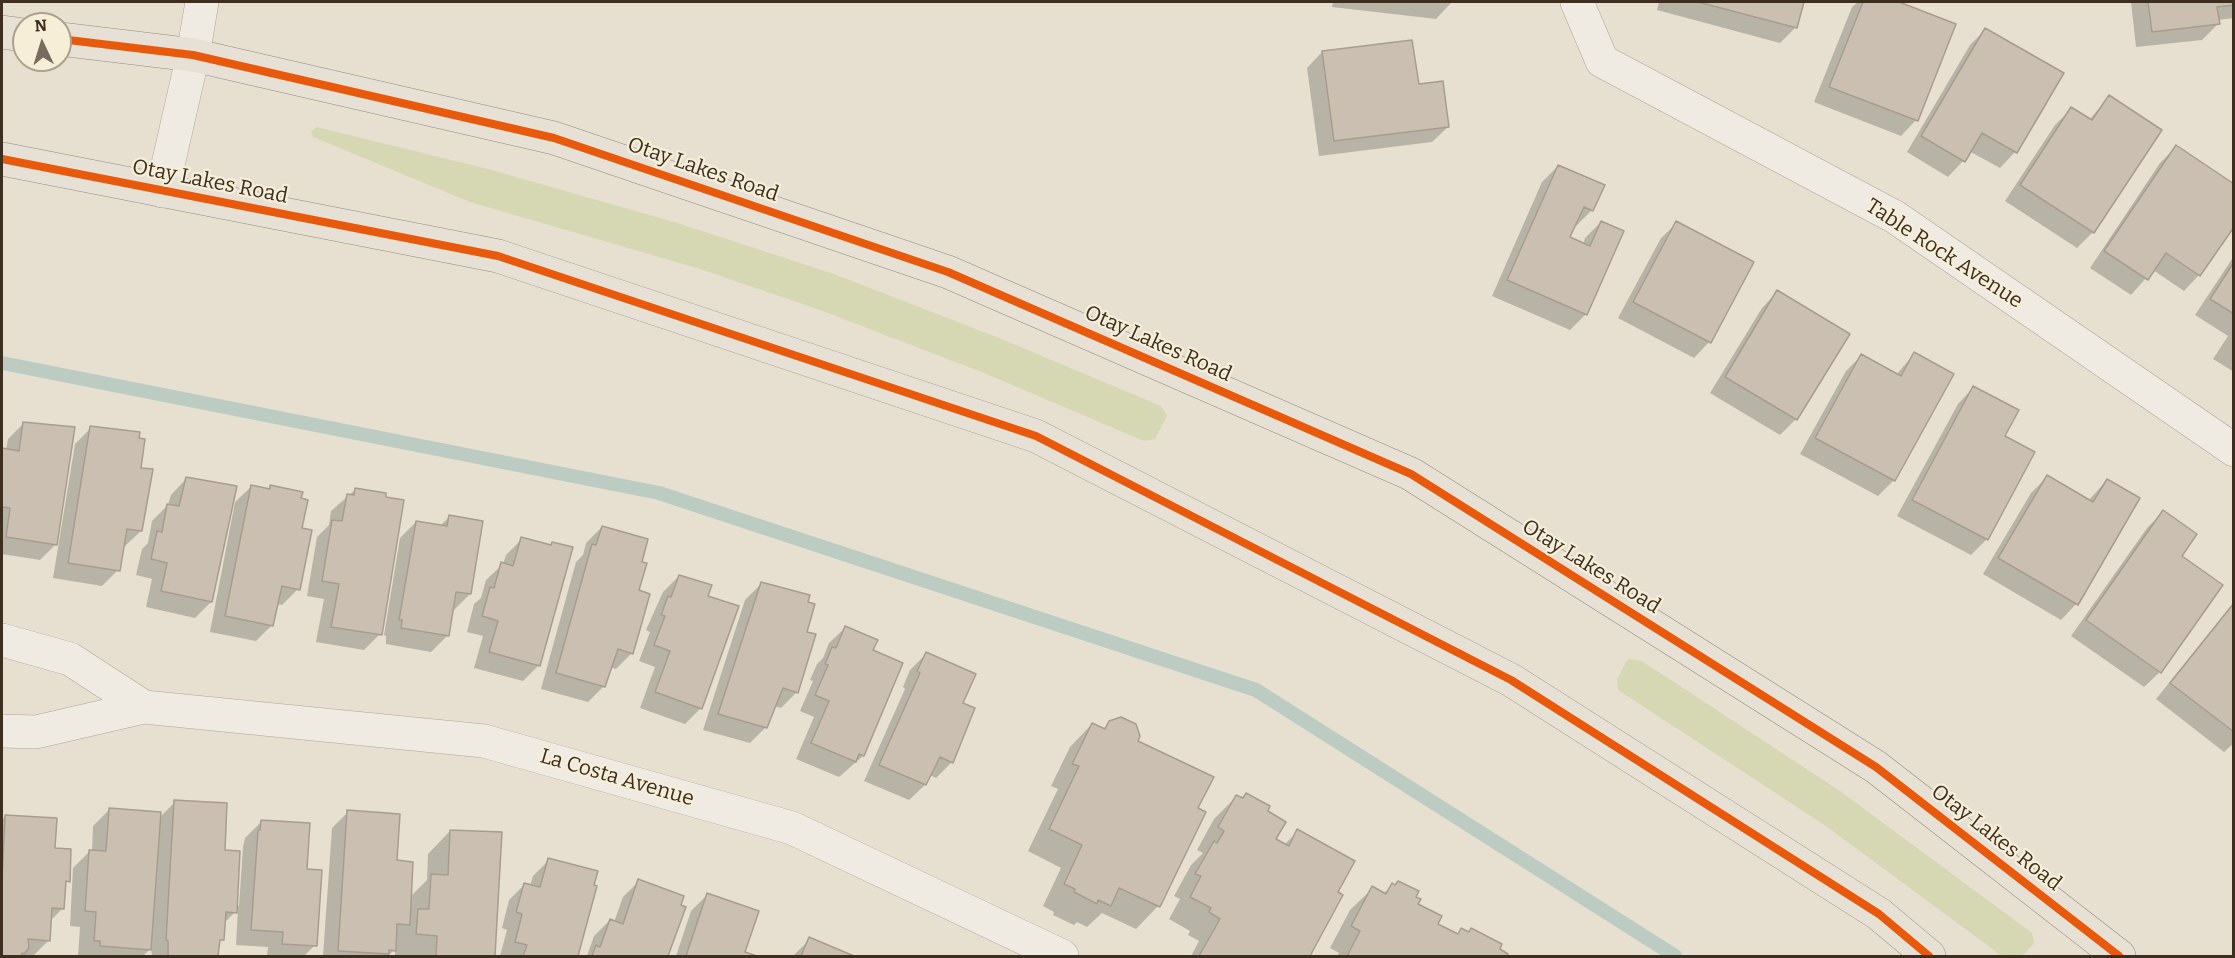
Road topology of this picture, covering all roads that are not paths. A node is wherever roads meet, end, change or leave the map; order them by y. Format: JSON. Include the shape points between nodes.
{"nodes":[{"id":1,"x":202,"y":2,"type":"edge"},
{"id":2,"x":1577,"y":2,"type":"edge"},
{"id":3,"x":72,"y":40,"type":"edge"},
{"id":4,"x":193,"y":55,"type":"junction"},
{"id":5,"x":2,"y":159,"type":"edge"},
{"id":6,"x":162,"y":191,"type":"junction"},
{"id":7,"x":2234,"y":450,"type":"edge"},
{"id":8,"x":2,"y":640,"type":"edge"},
{"id":9,"x":144,"y":707,"type":"junction"},
{"id":10,"x":2,"y":731,"type":"edge"},
{"id":11,"x":1062,"y":957,"type":"edge"},
{"id":12,"x":1929,"y":957,"type":"edge"},
{"id":13,"x":2119,"y":957,"type":"edge"}],
"edges":[{"from":1,"to":4,"type":"street"},
{"from":2,"to":7,"type":"street","name":"Table Rock Avenue","via":[[1602,61],[1895,217]]},
{"from":3,"to":4,"type":"main road","name":"Otay Lakes Road"},
{"from":4,"to":6,"type":"street"},
{"from":4,"to":13,"type":"main road","name":"Otay Lakes Road","via":[[554,138],[937,268],[1410,474],[1876,767]]},
{"from":5,"to":6,"type":"main road","name":"Otay Lakes Road"},
{"from":6,"to":12,"type":"main road","name":"Otay Lakes Road","via":[[498,256],[1036,436],[1511,680],[1879,914]]},
{"from":8,"to":9,"type":"street","name":"La Costa Avenue","via":[[70,659]]},
{"from":9,"to":10,"type":"street","name":"La Costa Avenue","via":[[36,732]]},
{"from":9,"to":11,"type":"street","name":"La Costa Avenue","via":[[484,741],[792,828]]}]}
